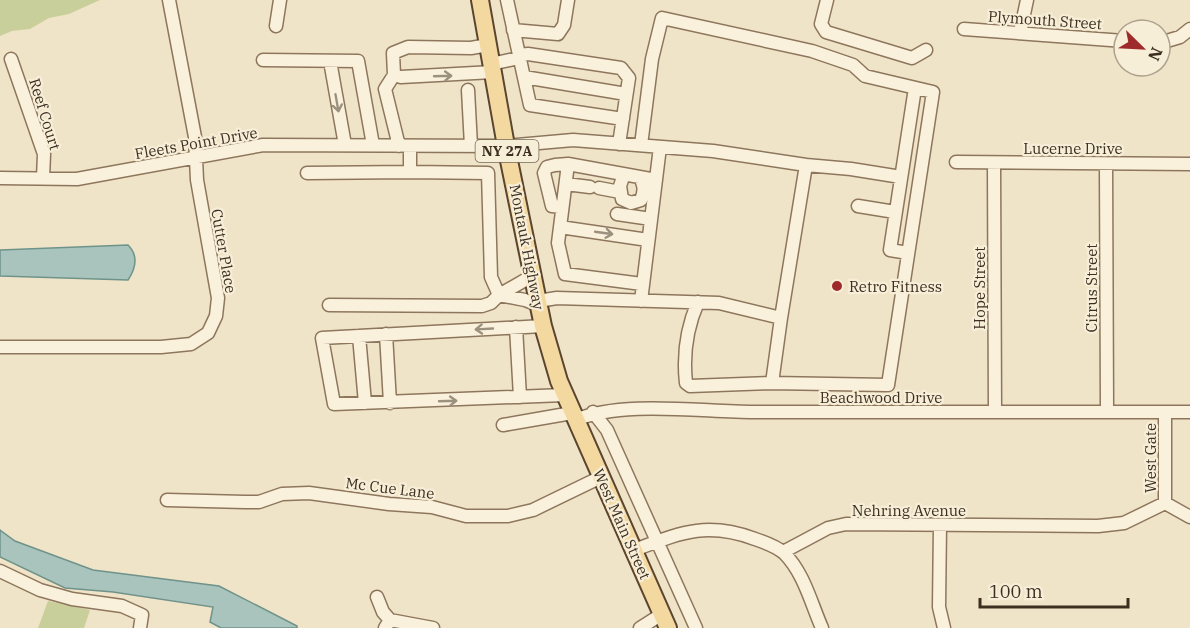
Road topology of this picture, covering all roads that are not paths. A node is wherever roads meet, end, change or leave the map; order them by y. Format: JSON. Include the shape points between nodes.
{"nodes":[{"id":1,"x":169,"y":0,"type":"edge"},
{"id":2,"x":280,"y":0,"type":"edge"},
{"id":3,"x":480,"y":0,"type":"edge"},
{"id":4,"x":507,"y":0,"type":"edge"},
{"id":5,"x":568,"y":0,"type":"edge"},
{"id":6,"x":827,"y":0,"type":"edge"},
{"id":7,"x":1027,"y":0,"type":"edge"},
{"id":8,"x":276,"y":27,"type":"dead end"},
{"id":9,"x":964,"y":29,"type":"dead end"},
{"id":10,"x":1190,"y":29,"type":"edge"},
{"id":11,"x":513,"y":30,"type":"junction"},
{"id":12,"x":1020,"y":33,"type":"junction"},
{"id":13,"x":1172,"y":39,"type":"edge"},
{"id":14,"x":1112,"y":40,"type":"edge"},
{"id":15,"x":926,"y":50,"type":"dead end"},
{"id":16,"x":519,"y":55,"type":"junction"},
{"id":17,"x":11,"y":59,"type":"dead end"},
{"id":18,"x":263,"y":60,"type":"dead end"},
{"id":19,"x":490,"y":60,"type":"junction"},
{"id":20,"x":330,"y":61,"type":"junction"},
{"id":21,"x":394,"y":75,"type":"junction"},
{"id":22,"x":524,"y":77,"type":"junction"},
{"id":23,"x":915,"y":88,"type":"junction"},
{"id":24,"x":468,"y":90,"type":"dead end"},
{"id":25,"x":626,"y":94,"type":"junction"},
{"id":26,"x":623,"y":119,"type":"junction"},
{"id":27,"x":619,"y":144,"type":"junction"},
{"id":28,"x":345,"y":145,"type":"junction"},
{"id":29,"x":373,"y":145,"type":"junction"},
{"id":30,"x":641,"y":145,"type":"junction"},
{"id":31,"x":404,"y":146,"type":"junction"},
{"id":32,"x":471,"y":146,"type":"junction"},
{"id":33,"x":506,"y":146,"type":"junction"},
{"id":34,"x":660,"y":147,"type":"junction"},
{"id":35,"x":196,"y":157,"type":"junction"},
{"id":36,"x":956,"y":162,"type":"dead end"},
{"id":37,"x":994,"y":163,"type":"junction"},
{"id":38,"x":568,"y":164,"type":"junction"},
{"id":39,"x":1106,"y":164,"type":"junction"},
{"id":40,"x":1190,"y":164,"type":"edge"},
{"id":41,"x":806,"y":165,"type":"junction"},
{"id":42,"x":410,"y":172,"type":"junction"},
{"id":43,"x":307,"y":173,"type":"dead end"},
{"id":44,"x":624,"y":174,"type":"junction"},
{"id":45,"x":639,"y":177,"type":"junction"},
{"id":46,"x":901,"y":177,"type":"junction"},
{"id":47,"x":0,"y":178,"type":"edge"},
{"id":48,"x":43,"y":178,"type":"junction"},
{"id":49,"x":656,"y":180,"type":"junction"},
{"id":50,"x":566,"y":184,"type":"junction"},
{"id":51,"x":620,"y":192,"type":"junction"},
{"id":52,"x":858,"y":206,"type":"dead end"},
{"id":53,"x":562,"y":207,"type":"junction"},
{"id":54,"x":896,"y":212,"type":"junction"},
{"id":55,"x":617,"y":214,"type":"dead end"},
{"id":56,"x":651,"y":219,"type":"junction"},
{"id":57,"x":560,"y":227,"type":"junction"},
{"id":58,"x":648,"y":240,"type":"junction"},
{"id":59,"x":908,"y":253,"type":"junction"},
{"id":60,"x":532,"y":276,"type":"junction"},
{"id":61,"x":642,"y":284,"type":"junction"},
{"id":62,"x":499,"y":295,"type":"junction"},
{"id":63,"x":641,"y":301,"type":"junction"},
{"id":64,"x":698,"y":302,"type":"junction"},
{"id":65,"x":538,"y":303,"type":"junction"},
{"id":66,"x":329,"y":304,"type":"dead end"},
{"id":67,"x":782,"y":318,"type":"junction"},
{"id":68,"x":543,"y":326,"type":"junction"},
{"id":69,"x":516,"y":327,"type":"junction"},
{"id":70,"x":386,"y":334,"type":"junction"},
{"id":71,"x":359,"y":336,"type":"junction"},
{"id":72,"x":0,"y":347,"type":"edge"},
{"id":73,"x":772,"y":384,"type":"junction"},
{"id":74,"x":564,"y":395,"type":"junction"},
{"id":75,"x":520,"y":397,"type":"junction"},
{"id":76,"x":390,"y":402,"type":"junction"},
{"id":77,"x":365,"y":403,"type":"junction"},
{"id":78,"x":593,"y":412,"type":"junction"},
{"id":79,"x":995,"y":412,"type":"junction"},
{"id":80,"x":1107,"y":412,"type":"junction"},
{"id":81,"x":1190,"y":412,"type":"edge"},
{"id":82,"x":1165,"y":413,"type":"junction"},
{"id":83,"x":573,"y":416,"type":"junction"},
{"id":84,"x":503,"y":425,"type":"dead end"},
{"id":85,"x":601,"y":477,"type":"junction"},
{"id":86,"x":167,"y":500,"type":"dead end"},
{"id":87,"x":1165,"y":503,"type":"junction"},
{"id":88,"x":1190,"y":517,"type":"edge"},
{"id":89,"x":940,"y":525,"type":"junction"},
{"id":90,"x":658,"y":541,"type":"junction"},
{"id":91,"x":634,"y":550,"type":"junction"},
{"id":92,"x":783,"y":552,"type":"junction"},
{"id":93,"x":0,"y":571,"type":"edge"},
{"id":94,"x":377,"y":597,"type":"dead end"},
{"id":95,"x":665,"y":621,"type":"edge"},
{"id":96,"x":141,"y":622,"type":"edge"},
{"id":97,"x":387,"y":624,"type":"edge"},
{"id":98,"x":433,"y":628,"type":"edge"},
{"id":99,"x":640,"y":628,"type":"edge"},
{"id":100,"x":696,"y":628,"type":"edge"},
{"id":101,"x":822,"y":628,"type":"edge"},
{"id":102,"x":944,"y":628,"type":"edge"}],
"edges":[{"from":1,"to":35,"type":"street","name":"Cutter Place"},
{"from":2,"to":8,"type":"street"},
{"from":3,"to":19,"type":"main road","name":"Montauk Highway","number":"NY 27A"},
{"from":4,"to":11,"type":"street"},
{"from":5,"to":11,"type":"street","via":[[564,26],[558,34]]},
{"from":6,"to":15,"type":"street","via":[[821,24],[826,32],[912,58]]},
{"from":7,"to":12,"type":"street"},
{"from":9,"to":12,"type":"street","name":"Plymouth Street"},
{"from":10,"to":13,"type":"street"},
{"from":11,"to":16,"type":"street"},
{"from":12,"to":14,"type":"street","name":"Plymouth Street"},
{"from":16,"to":19,"type":"street"},
{"from":16,"to":22,"type":"street"},
{"from":16,"to":25,"type":"street","via":[[621,68],[629,78]]},
{"from":17,"to":48,"type":"street","name":"Reef Court","via":[[44,154]]},
{"from":18,"to":20,"type":"street"},
{"from":21,"to":19,"type":"street","one_way":true,"via":[[401,77]]},
{"from":19,"to":21,"type":"street","via":[[471,48],[408,46],[393,53]]},
{"from":19,"to":33,"type":"main road","name":"Montauk Highway","number":"NY 27A"},
{"from":20,"to":28,"type":"street","one_way":true},
{"from":20,"to":29,"type":"street","via":[[358,61]]},
{"from":21,"to":31,"type":"street","via":[[385,89]]},
{"from":22,"to":25,"type":"street"},
{"from":22,"to":26,"type":"street","via":[[530,105]]},
{"from":23,"to":30,"type":"street","via":[[865,76],[853,66],[812,51],[662,18],[652,59]]},
{"from":23,"to":46,"type":"street"},
{"from":23,"to":59,"type":"street","via":[[933,92]]},
{"from":24,"to":32,"type":"street"},
{"from":25,"to":26,"type":"street"},
{"from":26,"to":27,"type":"street"},
{"from":27,"to":30,"type":"street","name":"Fleets Point Drive"},
{"from":27,"to":33,"type":"street","name":"Fleets Point Drive","via":[[573,140]]},
{"from":28,"to":29,"type":"street","name":"Fleets Point Drive"},
{"from":28,"to":35,"type":"street","name":"Fleets Point Drive","via":[[263,145]]},
{"from":29,"to":31,"type":"street","name":"Fleets Point Drive"},
{"from":30,"to":34,"type":"street","name":"Fleets Point Drive"},
{"from":31,"to":32,"type":"street","name":"Fleets Point Drive"},
{"from":31,"to":42,"type":"street"},
{"from":32,"to":33,"type":"street","name":"Fleets Point Drive"},
{"from":33,"to":60,"type":"main road","name":"Montauk Highway","number":"NY 27A"},
{"from":34,"to":41,"type":"street","name":"Fleets Point Drive"},
{"from":34,"to":49,"type":"street"},
{"from":35,"to":48,"type":"street","name":"Fleets Point Drive","via":[[77,179]]},
{"from":35,"to":72,"type":"street","name":"Cutter Place","via":[[218,298],[216,316],[208,333],[190,344],[161,347]]},
{"from":36,"to":37,"type":"street","name":"Lucerne Drive"},
{"from":37,"to":39,"type":"street","name":"Lucerne Drive"},
{"from":37,"to":79,"type":"street","name":"Hope Street"},
{"from":38,"to":44,"type":"street"},
{"from":38,"to":50,"type":"street"},
{"from":38,"to":53,"type":"street","via":[[547,167],[544,173],[552,206]]},
{"from":39,"to":40,"type":"street","name":"Lucerne Drive"},
{"from":39,"to":80,"type":"street","name":"Citrus Street"},
{"from":41,"to":46,"type":"street","name":"Fleets Point Drive"},
{"from":41,"to":67,"type":"street"},
{"from":42,"to":43,"type":"street"},
{"from":42,"to":62,"type":"street","via":[[488,173],[491,277]]},
{"from":44,"to":45,"type":"street"},
{"from":44,"to":51,"type":"street"},
{"from":45,"to":49,"type":"street"},
{"from":45,"to":51,"type":"street","via":[[644,192],[638,202],[625,201]]},
{"from":46,"to":54,"type":"street"},
{"from":47,"to":48,"type":"street","name":"Fleets Point Drive"},
{"from":49,"to":56,"type":"street"},
{"from":50,"to":51,"type":"street"},
{"from":50,"to":53,"type":"street"},
{"from":52,"to":54,"type":"street"},
{"from":53,"to":57,"type":"street"},
{"from":54,"to":59,"type":"street","via":[[890,250]]},
{"from":55,"to":56,"type":"street"},
{"from":56,"to":58,"type":"street"},
{"from":57,"to":58,"type":"street","one_way":true},
{"from":57,"to":61,"type":"street","via":[[558,243],[565,274]]},
{"from":58,"to":61,"type":"street"},
{"from":59,"to":73,"type":"street","via":[[888,386]]},
{"from":60,"to":62,"type":"street"},
{"from":60,"to":65,"type":"main road","name":"Montauk Highway","number":"NY 27A"},
{"from":61,"to":63,"type":"street"},
{"from":62,"to":65,"type":"street"},
{"from":62,"to":66,"type":"street","via":[[482,306]]},
{"from":63,"to":64,"type":"street"},
{"from":63,"to":65,"type":"street","via":[[557,298]]},
{"from":64,"to":67,"type":"street"},
{"from":64,"to":73,"type":"street","via":[[691,318],[684,364],[686,383]]},
{"from":65,"to":68,"type":"main road","name":"Montauk Highway","number":"NY 27A"},
{"from":67,"to":73,"type":"street"},
{"from":68,"to":69,"type":"street"},
{"from":68,"to":74,"type":"main road","name":"Montauk Highway","number":"NY 27A"},
{"from":69,"to":70,"type":"street","one_way":true},
{"from":69,"to":75,"type":"street"},
{"from":70,"to":71,"type":"street"},
{"from":70,"to":76,"type":"street"},
{"from":71,"to":77,"type":"street"},
{"from":71,"to":77,"type":"street","via":[[322,338],[334,404]]},
{"from":74,"to":75,"type":"street"},
{"from":74,"to":83,"type":"main road","name":"Montauk Highway","number":"NY 27A"},
{"from":76,"to":75,"type":"street","one_way":true},
{"from":76,"to":77,"type":"street"},
{"from":78,"to":79,"type":"street","name":"Beachwood Drive"},
{"from":78,"to":83,"type":"street","name":"Beachwood Drive"},
{"from":78,"to":90,"type":"street","via":[[607,430]]},
{"from":79,"to":80,"type":"street","name":"Beachwood Drive"},
{"from":80,"to":82,"type":"street","name":"Beachwood Drive"},
{"from":81,"to":82,"type":"street","name":"Beachwood Drive"},
{"from":82,"to":87,"type":"street","name":"West Gate"},
{"from":83,"to":84,"type":"street","name":"Beachwood Drive"},
{"from":83,"to":85,"type":"main road","name":"West Main Street","number":"NY 27A"},
{"from":85,"to":86,"type":"street","name":"Mc Cue Lane","via":[[532,510],[508,516],[466,516],[432,507],[309,493],[282,494],[259,502]]},
{"from":85,"to":91,"type":"main road","name":"West Main Street","number":"NY 27A"},
{"from":87,"to":88,"type":"street"},
{"from":87,"to":89,"type":"street","name":"Nehring Avenue","via":[[1124,523],[1098,526]]},
{"from":89,"to":92,"type":"street","name":"Nehring Avenue","via":[[846,524],[828,528]]},
{"from":89,"to":102,"type":"street","via":[[939,607]]},
{"from":90,"to":91,"type":"street"},
{"from":90,"to":92,"type":"street","via":[[701,529],[720,529],[751,537]]},
{"from":90,"to":100,"type":"street"},
{"from":91,"to":95,"type":"main road","name":"West Main Street","number":"NY 27A"},
{"from":92,"to":101,"type":"street","via":[[800,575]]},
{"from":93,"to":96,"type":"street","via":[[40,590],[122,606]]},
{"from":94,"to":97,"type":"street"},
{"from":95,"to":99,"type":"street"},
{"from":97,"to":98,"type":"street"}]}
